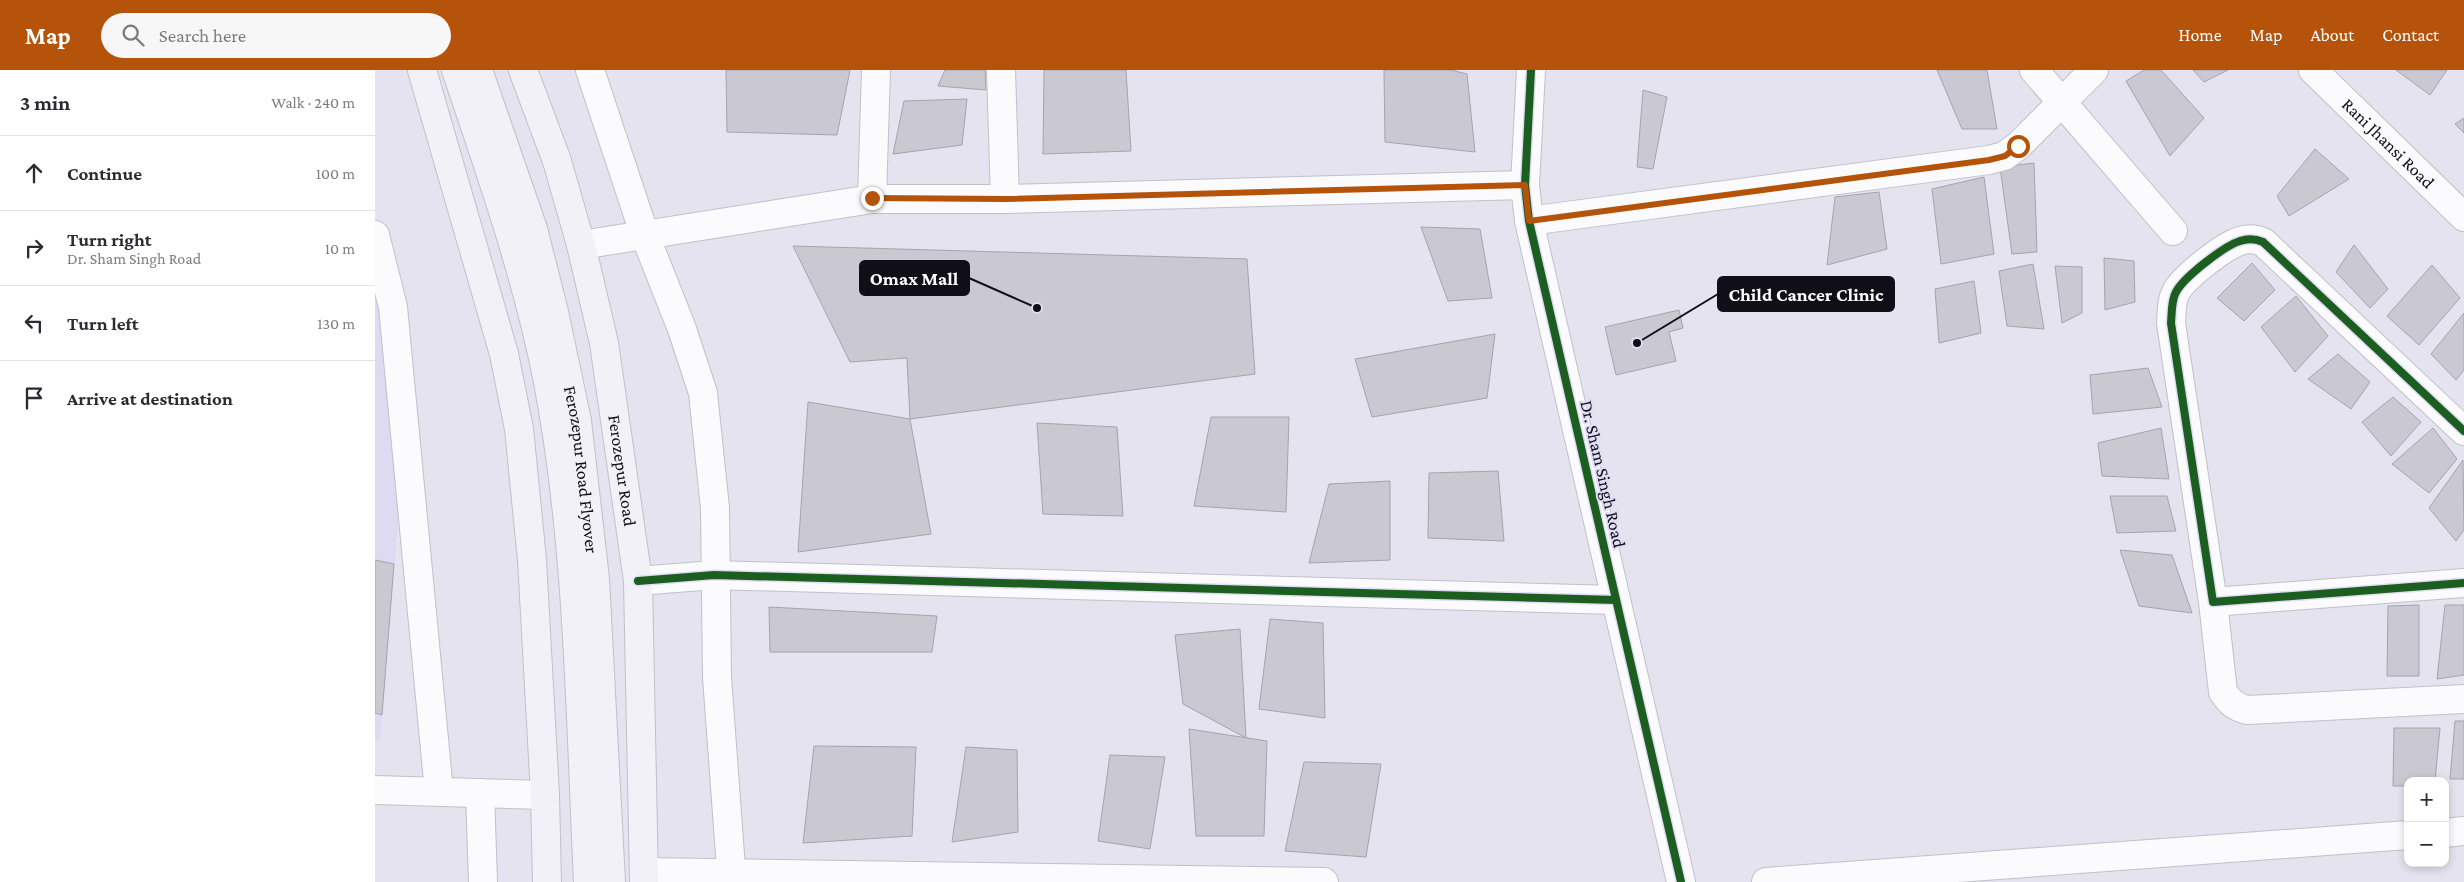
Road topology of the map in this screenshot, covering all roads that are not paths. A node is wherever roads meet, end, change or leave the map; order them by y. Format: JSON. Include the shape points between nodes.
{"nodes":[{"id":1,"x":422,"y":70,"type":"edge"},
{"id":2,"x":456,"y":70,"type":"edge"},
{"id":3,"x":478,"y":70,"type":"edge"},
{"id":4,"x":523,"y":70,"type":"edge"},
{"id":5,"x":590,"y":70,"type":"edge"},
{"id":6,"x":876,"y":70,"type":"edge"},
{"id":7,"x":1001,"y":70,"type":"edge"},
{"id":8,"x":1531,"y":70,"type":"edge"},
{"id":9,"x":2034,"y":70,"type":"edge"},
{"id":10,"x":2094,"y":70,"type":"edge"},
{"id":11,"x":2313,"y":70,"type":"edge"},
{"id":12,"x":2061,"y":102,"type":"junction"},
{"id":13,"x":1525,"y":185,"type":"junction"},
{"id":14,"x":872,"y":198,"type":"junction"},
{"id":15,"x":1005,"y":199,"type":"junction"},
{"id":16,"x":2464,"y":217,"type":"edge"},
{"id":17,"x":1529,"y":221,"type":"junction"},
{"id":18,"x":2173,"y":231,"type":"dead end"},
{"id":19,"x":644,"y":233,"type":"junction"},
{"id":20,"x":375,"y":235,"type":"edge"},
{"id":21,"x":581,"y":245,"type":"junction"},
{"id":22,"x":2464,"y":431,"type":"edge"},
{"id":23,"x":714,"y":575,"type":"junction"},
{"id":24,"x":638,"y":581,"type":"junction"},
{"id":25,"x":2464,"y":583,"type":"edge"},
{"id":26,"x":1616,"y":600,"type":"junction"},
{"id":27,"x":2213,"y":602,"type":"junction"},
{"id":28,"x":2464,"y":699,"type":"edge"},
{"id":29,"x":375,"y":790,"type":"edge"},
{"id":30,"x":439,"y":792,"type":"junction"},
{"id":31,"x":480,"y":793,"type":"junction"},
{"id":32,"x":545,"y":795,"type":"junction"},
{"id":33,"x":2464,"y":831,"type":"edge"},
{"id":34,"x":2449,"y":833,"type":"edge"},
{"id":35,"x":2404,"y":835,"type":"edge"},
{"id":36,"x":644,"y":877,"type":"edge"},
{"id":37,"x":732,"y":877,"type":"edge"},
{"id":38,"x":483,"y":882,"type":"edge"},
{"id":39,"x":547,"y":882,"type":"edge"},
{"id":40,"x":588,"y":882,"type":"edge"},
{"id":41,"x":611,"y":882,"type":"edge"},
{"id":42,"x":1324,"y":882,"type":"edge"},
{"id":43,"x":1681,"y":882,"type":"edge"},
{"id":44,"x":1766,"y":882,"type":"edge"}],
"edges":[{"from":1,"to":32,"type":"main road","via":[[504,354],[519,429],[532,560]]},
{"from":2,"to":40,"type":"main road","name":"Ferozepur Road Flyover","via":[[512,237],[547,377],[564,497],[578,654]]},
{"from":3,"to":41,"type":"main road","name":"Ferozepur Road Flyover","via":[[533,229],[577,420],[595,579]]},
{"from":4,"to":21,"type":"main road","name":"Ferozepur Road","via":[[557,161]]},
{"from":5,"to":19,"type":"street"},
{"from":6,"to":14,"type":"street"},
{"from":7,"to":15,"type":"street"},
{"from":8,"to":13,"type":"street","name":"Dr. Sham Singh Road"},
{"from":9,"to":12,"type":"street"},
{"from":10,"to":12,"type":"street"},
{"from":11,"to":16,"type":"street","name":"Rani Jhansi Road"},
{"from":12,"to":17,"type":"street","via":[[2018,146],[2005,156],[1989,160]]},
{"from":12,"to":18,"type":"street"},
{"from":13,"to":15,"type":"street"},
{"from":13,"to":17,"type":"street","name":"Dr. Sham Singh Road"},
{"from":14,"to":15,"type":"street"},
{"from":14,"to":19,"type":"street"},
{"from":17,"to":26,"type":"street","name":"Dr. Sham Singh Road"},
{"from":19,"to":21,"type":"street"},
{"from":19,"to":23,"type":"street","via":[[703,392],[715,508]]},
{"from":20,"to":30,"type":"street","via":[[393,307]]},
{"from":21,"to":24,"type":"main road","name":"Ferozepur Road","via":[[604,344]]},
{"from":22,"to":27,"type":"street","via":[[2263,242],[2255,239],[2239,241],[2203,263],[2176,291],[2171,323]]},
{"from":23,"to":24,"type":"street"},
{"from":23,"to":26,"type":"street"},
{"from":23,"to":37,"type":"street","via":[[717,678]]},
{"from":24,"to":36,"type":"main road","name":"Ferozepur Road"},
{"from":25,"to":27,"type":"street"},
{"from":26,"to":43,"type":"street","name":"Dr. Sham Singh Road"},
{"from":27,"to":28,"type":"street","via":[[2223,692],[2238,708]]},
{"from":29,"to":30,"type":"street"},
{"from":30,"to":31,"type":"street"},
{"from":31,"to":32,"type":"street"},
{"from":31,"to":38,"type":"street"},
{"from":32,"to":39,"type":"main road"},
{"from":33,"to":34,"type":"street"},
{"from":35,"to":44,"type":"street"},
{"from":36,"to":37,"type":"street"},
{"from":37,"to":42,"type":"street"}]}
